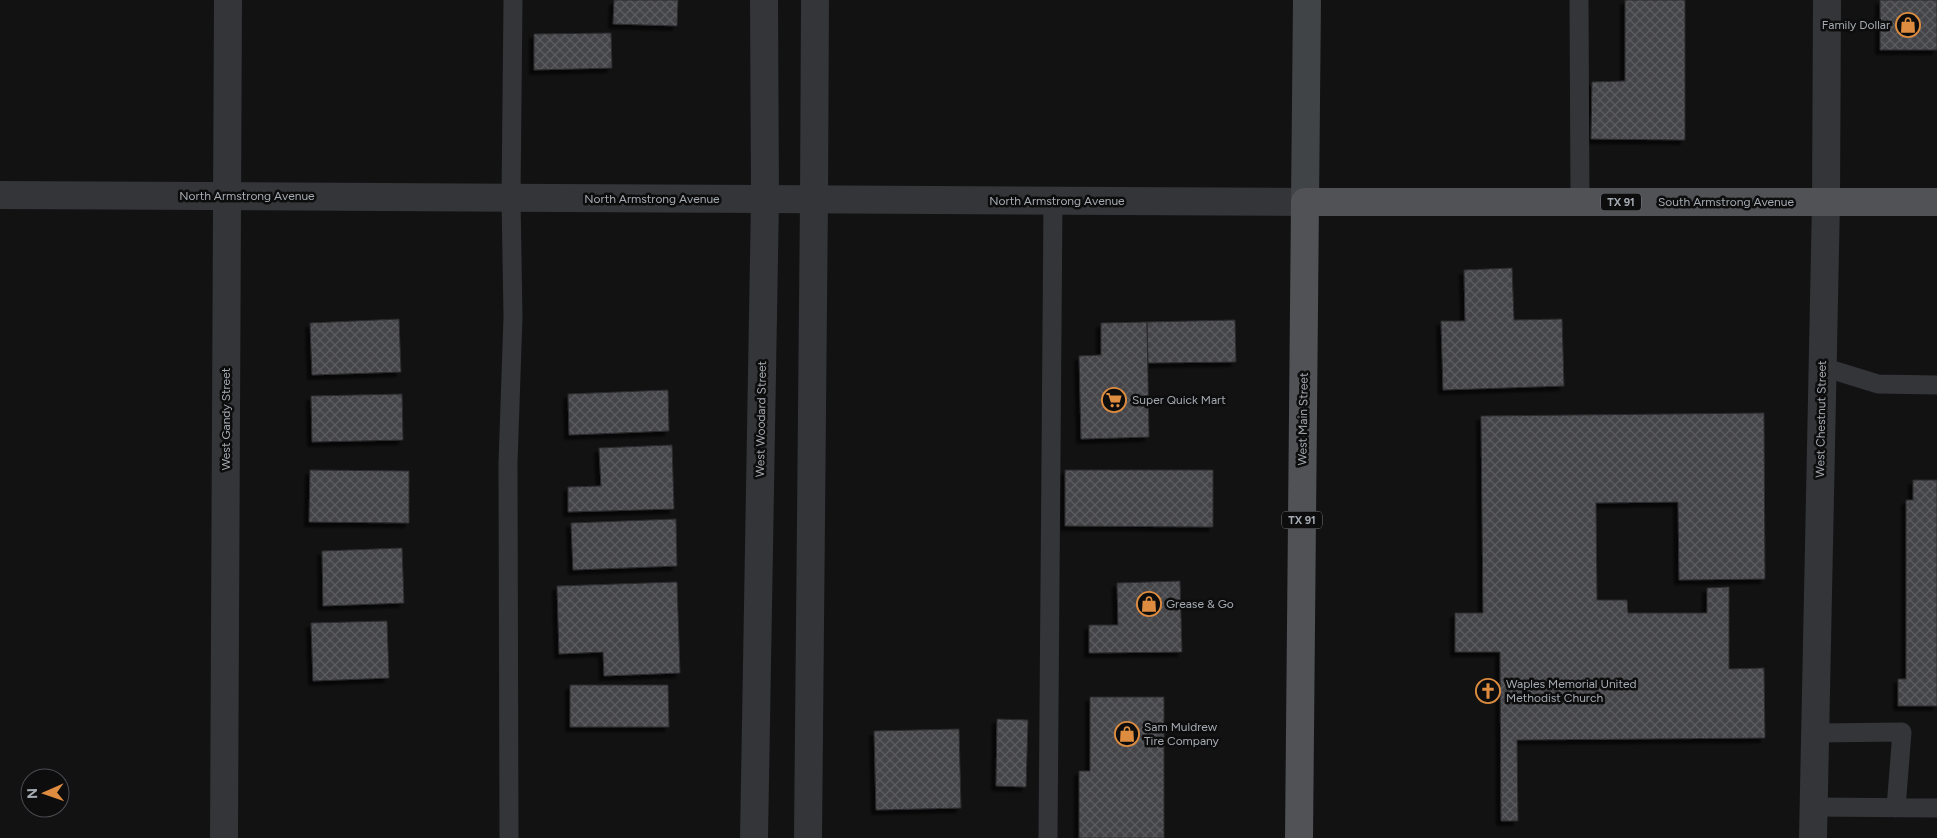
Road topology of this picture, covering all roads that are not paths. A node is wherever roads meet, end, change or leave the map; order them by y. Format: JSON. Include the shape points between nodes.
{"nodes":[{"id":1,"x":228,"y":0,"type":"edge"},
{"id":2,"x":513,"y":0,"type":"edge"},
{"id":3,"x":764,"y":0,"type":"edge"},
{"id":4,"x":815,"y":0,"type":"edge"},
{"id":5,"x":1307,"y":0,"type":"edge"},
{"id":6,"x":1579,"y":0,"type":"edge"},
{"id":7,"x":1826,"y":0,"type":"edge"},
{"id":8,"x":0,"y":195,"type":"edge"},
{"id":9,"x":227,"y":196,"type":"junction"},
{"id":10,"x":511,"y":198,"type":"junction"},
{"id":11,"x":765,"y":199,"type":"junction"},
{"id":12,"x":814,"y":200,"type":"junction"},
{"id":13,"x":1053,"y":201,"type":"junction"},
{"id":14,"x":1305,"y":202,"type":"junction"},
{"id":15,"x":1580,"y":202,"type":"junction"},
{"id":16,"x":1826,"y":202,"type":"junction"},
{"id":17,"x":1937,"y":202,"type":"edge"},
{"id":18,"x":1822,"y":367,"type":"junction"},
{"id":19,"x":1937,"y":384,"type":"edge"},
{"id":20,"x":1815,"y":733,"type":"junction"},
{"id":21,"x":1813,"y":807,"type":"junction"},
{"id":22,"x":1896,"y":808,"type":"junction"},
{"id":23,"x":1937,"y":808,"type":"edge"},
{"id":24,"x":224,"y":838,"type":"edge"},
{"id":25,"x":509,"y":838,"type":"edge"},
{"id":26,"x":754,"y":838,"type":"edge"},
{"id":27,"x":808,"y":838,"type":"edge"},
{"id":28,"x":1048,"y":838,"type":"edge"},
{"id":29,"x":1299,"y":838,"type":"edge"},
{"id":30,"x":1813,"y":838,"type":"edge"}],
"edges":[{"from":1,"to":9,"type":"street","name":"West Gandy Street"},
{"from":2,"to":10,"type":"lane"},
{"from":3,"to":11,"type":"street","name":"West Woodard Street"},
{"from":4,"to":12,"type":"street"},
{"from":5,"to":14,"type":"main road","name":"West Main Street"},
{"from":6,"to":15,"type":"lane"},
{"from":7,"to":16,"type":"street","name":"West Chestnut Street"},
{"from":8,"to":9,"type":"street","name":"North Armstrong Avenue"},
{"from":9,"to":10,"type":"street","name":"North Armstrong Avenue"},
{"from":9,"to":24,"type":"street","name":"West Gandy Street"},
{"from":10,"to":11,"type":"street","name":"North Armstrong Avenue"},
{"from":10,"to":25,"type":"lane","via":[[514,317],[508,463]]},
{"from":11,"to":12,"type":"street","name":"North Armstrong Avenue"},
{"from":11,"to":26,"type":"street","name":"West Woodard Street"},
{"from":12,"to":13,"type":"street","name":"North Armstrong Avenue"},
{"from":12,"to":27,"type":"street"},
{"from":13,"to":14,"type":"street","name":"North Armstrong Avenue"},
{"from":13,"to":28,"type":"lane"},
{"from":14,"to":15,"type":"main road","name":"South Armstrong Avenue","number":"TX 91"},
{"from":14,"to":29,"type":"main road","name":"West Main Street","number":"TX 91"},
{"from":15,"to":16,"type":"main road","name":"South Armstrong Avenue","number":"TX 91"},
{"from":16,"to":17,"type":"main road","name":"South Armstrong Avenue","number":"TX 91"},
{"from":16,"to":18,"type":"street","name":"West Chestnut Street"},
{"from":18,"to":19,"type":"lane","via":[[1878,384]]},
{"from":18,"to":20,"type":"street","name":"West Chestnut Street"},
{"from":20,"to":21,"type":"street","name":"West Chestnut Street"},
{"from":20,"to":22,"type":"lane","via":[[1902,732]]},
{"from":21,"to":22,"type":"lane"},
{"from":21,"to":30,"type":"street","name":"West Chestnut Street"},
{"from":22,"to":23,"type":"lane"}]}
